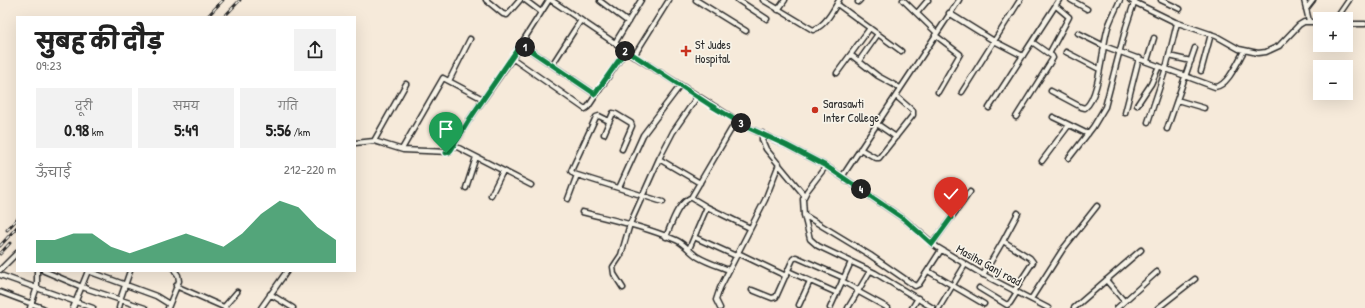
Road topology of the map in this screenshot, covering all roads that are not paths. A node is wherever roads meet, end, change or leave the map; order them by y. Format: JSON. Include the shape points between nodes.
{"nodes":[{"id":1,"x":486,"y":0,"type":"edge"},
{"id":2,"x":520,"y":0,"type":"edge"},
{"id":3,"x":525,"y":0,"type":"edge"},
{"id":4,"x":550,"y":0,"type":"edge"},
{"id":5,"x":641,"y":0,"type":"edge"},
{"id":6,"x":669,"y":0,"type":"edge"},
{"id":7,"x":696,"y":0,"type":"edge"},
{"id":8,"x":738,"y":0,"type":"edge"},
{"id":9,"x":763,"y":0,"type":"edge"},
{"id":10,"x":785,"y":0,"type":"edge"},
{"id":11,"x":903,"y":0,"type":"edge"},
{"id":12,"x":928,"y":0,"type":"edge"},
{"id":13,"x":959,"y":0,"type":"edge"},
{"id":14,"x":1020,"y":0,"type":"edge"},
{"id":15,"x":1059,"y":0,"type":"edge"},
{"id":16,"x":1071,"y":0,"type":"edge"},
{"id":17,"x":1120,"y":0,"type":"edge"},
{"id":18,"x":1130,"y":0,"type":"edge"},
{"id":19,"x":1161,"y":0,"type":"edge"},
{"id":20,"x":1304,"y":0,"type":"edge"},
{"id":21,"x":1313,"y":0,"type":"edge"},
{"id":22,"x":1349,"y":0,"type":"edge"},
{"id":23,"x":600,"y":1,"type":"edge"},
{"id":24,"x":838,"y":2,"type":"edge"},
{"id":25,"x":1134,"y":3,"type":"junction"},
{"id":26,"x":1056,"y":6,"type":"junction"},
{"id":27,"x":1180,"y":9,"type":"dead end"},
{"id":28,"x":1306,"y":9,"type":"junction"},
{"id":29,"x":778,"y":10,"type":"junction"},
{"id":30,"x":1087,"y":10,"type":"dead end"},
{"id":31,"x":541,"y":12,"type":"junction"},
{"id":32,"x":1341,"y":12,"type":"edge"},
{"id":33,"x":917,"y":13,"type":"junction"},
{"id":34,"x":949,"y":13,"type":"junction"},
{"id":35,"x":767,"y":19,"type":"dead end"},
{"id":36,"x":581,"y":20,"type":"junction"},
{"id":37,"x":1309,"y":21,"type":"junction"},
{"id":38,"x":1313,"y":21,"type":"edge"},
{"id":39,"x":628,"y":22,"type":"junction"},
{"id":40,"x":1176,"y":23,"type":"junction"},
{"id":41,"x":1353,"y":24,"type":"edge"},
{"id":42,"x":1365,"y":24,"type":"edge"},
{"id":43,"x":870,"y":28,"type":"junction"},
{"id":44,"x":746,"y":31,"type":"dead end"},
{"id":45,"x":1078,"y":33,"type":"dead end"},
{"id":46,"x":878,"y":34,"type":"junction"},
{"id":47,"x":936,"y":34,"type":"junction"},
{"id":48,"x":1211,"y":34,"type":"junction"},
{"id":49,"x":1154,"y":38,"type":"dead end"},
{"id":50,"x":470,"y":39,"type":"dead end"},
{"id":51,"x":994,"y":41,"type":"junction"},
{"id":52,"x":1032,"y":42,"type":"junction"},
{"id":53,"x":615,"y":43,"type":"junction"},
{"id":54,"x":521,"y":44,"type":"junction"},
{"id":55,"x":1104,"y":46,"type":"junction"},
{"id":56,"x":1195,"y":48,"type":"dead end"},
{"id":57,"x":626,"y":50,"type":"junction"},
{"id":58,"x":901,"y":51,"type":"dead end"},
{"id":59,"x":1120,"y":51,"type":"junction"},
{"id":60,"x":1244,"y":51,"type":"junction"},
{"id":61,"x":1066,"y":52,"type":"dead end"},
{"id":62,"x":851,"y":54,"type":"junction"},
{"id":63,"x":1049,"y":54,"type":"junction"},
{"id":64,"x":634,"y":56,"type":"junction"},
{"id":65,"x":1023,"y":56,"type":"junction"},
{"id":66,"x":1169,"y":56,"type":"junction"},
{"id":67,"x":512,"y":58,"type":"junction"},
{"id":68,"x":1139,"y":58,"type":"junction"},
{"id":69,"x":859,"y":61,"type":"junction"},
{"id":70,"x":1147,"y":61,"type":"junction"},
{"id":71,"x":1191,"y":61,"type":"junction"},
{"id":72,"x":552,"y":65,"type":"junction"},
{"id":73,"x":1159,"y":66,"type":"junction"},
{"id":74,"x":1166,"y":68,"type":"junction"},
{"id":75,"x":1099,"y":69,"type":"junction"},
{"id":76,"x":1201,"y":71,"type":"dead end"},
{"id":77,"x":837,"y":73,"type":"dead end"},
{"id":78,"x":1186,"y":76,"type":"junction"},
{"id":79,"x":449,"y":81,"type":"junction"},
{"id":80,"x":406,"y":84,"type":"dead end"},
{"id":81,"x":680,"y":86,"type":"junction"},
{"id":82,"x":900,"y":88,"type":"junction"},
{"id":83,"x":1051,"y":91,"type":"dead end"},
{"id":84,"x":938,"y":92,"type":"dead end"},
{"id":85,"x":962,"y":92,"type":"dead end"},
{"id":86,"x":595,"y":94,"type":"junction"},
{"id":87,"x":896,"y":96,"type":"junction"},
{"id":88,"x":697,"y":97,"type":"junction"},
{"id":89,"x":483,"y":99,"type":"junction"},
{"id":90,"x":1177,"y":100,"type":"junction"},
{"id":91,"x":1137,"y":104,"type":"dead end"},
{"id":92,"x":989,"y":108,"type":"dead end"},
{"id":93,"x":1204,"y":108,"type":"dead end"},
{"id":94,"x":1125,"y":113,"type":"dead end"},
{"id":95,"x":1016,"y":117,"type":"dead end"},
{"id":96,"x":1053,"y":117,"type":"dead end"},
{"id":97,"x":609,"y":121,"type":"junction"},
{"id":98,"x":736,"y":121,"type":"junction"},
{"id":99,"x":1148,"y":122,"type":"dead end"},
{"id":100,"x":877,"y":124,"type":"junction"},
{"id":101,"x":1069,"y":125,"type":"junction"},
{"id":102,"x":1167,"y":129,"type":"dead end"},
{"id":103,"x":762,"y":133,"type":"junction"},
{"id":104,"x":604,"y":134,"type":"dead end"},
{"id":105,"x":1088,"y":134,"type":"junction"},
{"id":106,"x":896,"y":137,"type":"junction"},
{"id":107,"x":374,"y":141,"type":"junction"},
{"id":108,"x":356,"y":143,"type":"edge"},
{"id":109,"x":454,"y":145,"type":"junction"},
{"id":110,"x":402,"y":149,"type":"junction"},
{"id":111,"x":622,"y":149,"type":"dead end"},
{"id":112,"x":860,"y":149,"type":"junction"},
{"id":113,"x":476,"y":157,"type":"junction"},
{"id":114,"x":1069,"y":158,"type":"dead end"},
{"id":115,"x":659,"y":159,"type":"junction"},
{"id":116,"x":1042,"y":161,"type":"dead end"},
{"id":117,"x":779,"y":164,"type":"junction"},
{"id":118,"x":826,"y":166,"type":"junction"},
{"id":119,"x":503,"y":170,"type":"junction"},
{"id":120,"x":577,"y":175,"type":"junction"},
{"id":121,"x":842,"y":177,"type":"junction"},
{"id":122,"x":700,"y":182,"type":"junction"},
{"id":123,"x":531,"y":185,"type":"dead end"},
{"id":124,"x":466,"y":188,"type":"dead end"},
{"id":125,"x":619,"y":188,"type":"junction"},
{"id":126,"x":970,"y":192,"type":"dead end"},
{"id":127,"x":490,"y":195,"type":"dead end"},
{"id":128,"x":804,"y":195,"type":"junction"},
{"id":129,"x":642,"y":196,"type":"junction"},
{"id":130,"x":692,"y":197,"type":"junction"},
{"id":131,"x":568,"y":199,"type":"dead end"},
{"id":132,"x":663,"y":202,"type":"dead end"},
{"id":133,"x":1097,"y":206,"type":"dead end"},
{"id":134,"x":707,"y":207,"type":"junction"},
{"id":135,"x":582,"y":212,"type":"dead end"},
{"id":136,"x":1018,"y":212,"type":"dead end"},
{"id":137,"x":804,"y":215,"type":"junction"},
{"id":138,"x":630,"y":224,"type":"junction"},
{"id":139,"x":750,"y":228,"type":"junction"},
{"id":140,"x":694,"y":236,"type":"junction"},
{"id":141,"x":666,"y":237,"type":"junction"},
{"id":142,"x":1003,"y":241,"type":"junction"},
{"id":143,"x":932,"y":244,"type":"junction"},
{"id":144,"x":689,"y":249,"type":"junction"},
{"id":145,"x":941,"y":250,"type":"junction"},
{"id":146,"x":1140,"y":250,"type":"dead end"},
{"id":147,"x":737,"y":255,"type":"junction"},
{"id":148,"x":15,"y":259,"type":"edge"},
{"id":149,"x":851,"y":262,"type":"junction"},
{"id":150,"x":965,"y":265,"type":"junction"},
{"id":151,"x":0,"y":270,"type":"edge"},
{"id":152,"x":729,"y":270,"type":"junction"},
{"id":153,"x":870,"y":270,"type":"junction"},
{"id":154,"x":788,"y":271,"type":"junction"},
{"id":155,"x":928,"y":271,"type":"junction"},
{"id":156,"x":37,"y":272,"type":"edge"},
{"id":157,"x":46,"y":272,"type":"edge"},
{"id":158,"x":88,"y":272,"type":"edge"},
{"id":159,"x":91,"y":272,"type":"edge"},
{"id":160,"x":130,"y":272,"type":"edge"},
{"id":161,"x":175,"y":272,"type":"edge"},
{"id":162,"x":286,"y":272,"type":"edge"},
{"id":163,"x":1157,"y":272,"type":"dead end"},
{"id":164,"x":0,"y":275,"type":"edge"},
{"id":165,"x":983,"y":275,"type":"junction"},
{"id":166,"x":786,"y":276,"type":"junction"},
{"id":167,"x":1195,"y":278,"type":"dead end"},
{"id":168,"x":843,"y":280,"type":"junction"},
{"id":169,"x":1106,"y":280,"type":"junction"},
{"id":170,"x":810,"y":281,"type":"junction"},
{"id":171,"x":125,"y":285,"type":"junction"},
{"id":172,"x":952,"y":285,"type":"junction"},
{"id":173,"x":176,"y":286,"type":"junction"},
{"id":174,"x":37,"y":287,"type":"junction"},
{"id":175,"x":82,"y":287,"type":"junction"},
{"id":176,"x":623,"y":288,"type":"dead end"},
{"id":177,"x":979,"y":288,"type":"dead end"},
{"id":178,"x":752,"y":290,"type":"dead end"},
{"id":179,"x":858,"y":290,"type":"junction"},
{"id":180,"x":1016,"y":291,"type":"junction"},
{"id":181,"x":0,"y":292,"type":"edge"},
{"id":182,"x":237,"y":292,"type":"dead end"},
{"id":183,"x":837,"y":293,"type":"junction"},
{"id":184,"x":270,"y":294,"type":"junction"},
{"id":185,"x":918,"y":298,"type":"junction"},
{"id":186,"x":1031,"y":299,"type":"junction"},
{"id":187,"x":121,"y":300,"type":"junction"},
{"id":188,"x":75,"y":301,"type":"junction"},
{"id":189,"x":1124,"y":302,"type":"junction"},
{"id":190,"x":984,"y":304,"type":"dead end"},
{"id":191,"x":799,"y":305,"type":"dead end"},
{"id":192,"x":31,"y":306,"type":"edge"},
{"id":193,"x":168,"y":306,"type":"edge"},
{"id":194,"x":225,"y":307,"type":"edge"},
{"id":195,"x":43,"y":308,"type":"edge"},
{"id":196,"x":73,"y":308,"type":"edge"},
{"id":197,"x":93,"y":308,"type":"edge"},
{"id":198,"x":119,"y":308,"type":"edge"},
{"id":199,"x":145,"y":308,"type":"edge"},
{"id":200,"x":261,"y":308,"type":"edge"},
{"id":201,"x":293,"y":308,"type":"edge"},
{"id":202,"x":720,"y":308,"type":"edge"},
{"id":203,"x":830,"y":308,"type":"edge"},
{"id":204,"x":850,"y":308,"type":"edge"},
{"id":205,"x":888,"y":308,"type":"edge"},
{"id":206,"x":912,"y":308,"type":"edge"},
{"id":207,"x":933,"y":308,"type":"edge"},
{"id":208,"x":939,"y":308,"type":"edge"},
{"id":209,"x":1048,"y":308,"type":"edge"},
{"id":210,"x":1074,"y":308,"type":"edge"},
{"id":211,"x":1117,"y":308,"type":"edge"},
{"id":212,"x":1158,"y":308,"type":"edge"}],
"edges":[{"from":1,"to":2,"type":"street","via":[[507,15]]},
{"from":3,"to":31,"type":"street"},
{"from":4,"to":31,"type":"street"},
{"from":4,"to":36,"type":"street","name":"Masiha Ganj road"},
{"from":5,"to":39,"type":"street"},
{"from":6,"to":64,"type":"street"},
{"from":7,"to":44,"type":"street"},
{"from":8,"to":35,"type":"street"},
{"from":9,"to":29,"type":"street"},
{"from":10,"to":29,"type":"street"},
{"from":11,"to":33,"type":"street"},
{"from":12,"to":33,"type":"street"},
{"from":13,"to":34,"type":"street"},
{"from":14,"to":51,"type":"street"},
{"from":15,"to":26,"type":"street"},
{"from":16,"to":30,"type":"street"},
{"from":17,"to":55,"type":"street","via":[[1109,25]]},
{"from":18,"to":25,"type":"street"},
{"from":19,"to":27,"type":"street"},
{"from":20,"to":28,"type":"street"},
{"from":21,"to":28,"type":"street"},
{"from":22,"to":32,"type":"street"},
{"from":23,"to":39,"type":"street"},
{"from":24,"to":29,"type":"street","via":[[826,20],[815,29],[810,29]]},
{"from":24,"to":43,"type":"street"},
{"from":25,"to":40,"type":"street"},
{"from":25,"to":59,"type":"street"},
{"from":26,"to":52,"type":"street"},
{"from":26,"to":63,"type":"street","via":[[1070,16]]},
{"from":28,"to":37,"type":"street"},
{"from":31,"to":54,"type":"street"},
{"from":33,"to":47,"type":"street"},
{"from":34,"to":47,"type":"street"},
{"from":34,"to":51,"type":"street"},
{"from":36,"to":53,"type":"street","name":"Masiha Ganj road"},
{"from":36,"to":72,"type":"street"},
{"from":37,"to":38,"type":"street"},
{"from":37,"to":60,"type":"street","via":[[1299,25],[1274,49],[1258,53]]},
{"from":39,"to":53,"type":"street"},
{"from":40,"to":48,"type":"street"},
{"from":40,"to":66,"type":"street"},
{"from":41,"to":42,"type":"street"},
{"from":43,"to":46,"type":"street"},
{"from":43,"to":62,"type":"street"},
{"from":45,"to":55,"type":"street"},
{"from":46,"to":58,"type":"street"},
{"from":46,"to":69,"type":"street"},
{"from":47,"to":82,"type":"street"},
{"from":47,"to":84,"type":"street","via":[[960,54]]},
{"from":48,"to":60,"type":"street"},
{"from":48,"to":76,"type":"street"},
{"from":49,"to":70,"type":"street"},
{"from":50,"to":79,"type":"street"},
{"from":51,"to":65,"type":"street"},
{"from":51,"to":85,"type":"street"},
{"from":52,"to":63,"type":"street"},
{"from":52,"to":65,"type":"street"},
{"from":53,"to":57,"type":"street","name":"Masiha Ganj road"},
{"from":54,"to":67,"type":"street"},
{"from":54,"to":72,"type":"street"},
{"from":55,"to":59,"type":"street"},
{"from":55,"to":75,"type":"street"},
{"from":56,"to":71,"type":"street"},
{"from":57,"to":64,"type":"street","name":"Masiha Ganj road"},
{"from":57,"to":86,"type":"street"},
{"from":59,"to":68,"type":"street"},
{"from":59,"to":105,"type":"street","via":[[1106,107]]},
{"from":60,"to":78,"type":"street","via":[[1228,77],[1219,86],[1212,86]]},
{"from":61,"to":75,"type":"street"},
{"from":62,"to":69,"type":"street"},
{"from":62,"to":77,"type":"street"},
{"from":63,"to":95,"type":"street","via":[[1053,59]]},
{"from":64,"to":81,"type":"street","name":"Masiha Ganj road"},
{"from":65,"to":92,"type":"street"},
{"from":66,"to":71,"type":"street"},
{"from":66,"to":74,"type":"street"},
{"from":67,"to":86,"type":"street","via":[[584,108],[588,107]]},
{"from":67,"to":89,"type":"street"},
{"from":68,"to":70,"type":"street"},
{"from":68,"to":94,"type":"street"},
{"from":69,"to":82,"type":"street","via":[[878,76]]},
{"from":70,"to":73,"type":"street"},
{"from":71,"to":78,"type":"street"},
{"from":72,"to":86,"type":"street"},
{"from":73,"to":74,"type":"street"},
{"from":73,"to":91,"type":"street","via":[[1153,81]]},
{"from":74,"to":78,"type":"street"},
{"from":74,"to":99,"type":"street"},
{"from":75,"to":83,"type":"street","via":[[1095,94],[1085,108]]},
{"from":78,"to":90,"type":"street"},
{"from":79,"to":89,"type":"street"},
{"from":79,"to":110,"type":"street","via":[[443,78]]},
{"from":80,"to":107,"type":"street"},
{"from":81,"to":88,"type":"street","name":"Masiha Ganj road"},
{"from":81,"to":125,"type":"street","via":[[643,135]]},
{"from":82,"to":87,"type":"street"},
{"from":87,"to":100,"type":"street"},
{"from":87,"to":106,"type":"street","via":[[914,112]]},
{"from":88,"to":98,"type":"street","name":"Masiha Ganj road"},
{"from":88,"to":115,"type":"street","via":[[673,132]]},
{"from":89,"to":109,"type":"street"},
{"from":90,"to":93,"type":"street"},
{"from":90,"to":102,"type":"street"},
{"from":96,"to":101,"type":"street"},
{"from":97,"to":104,"type":"street"},
{"from":97,"to":111,"type":"street","via":[[614,113],[632,124]]},
{"from":97,"to":120,"type":"street","via":[[596,117],[571,168]]},
{"from":98,"to":103,"type":"street","name":"Masiha Ganj road"},
{"from":98,"to":122,"type":"street"},
{"from":100,"to":106,"type":"street"},
{"from":100,"to":112,"type":"street"},
{"from":101,"to":105,"type":"street"},
{"from":101,"to":116,"type":"street"},
{"from":103,"to":117,"type":"street","via":[[764,144]]},
{"from":103,"to":118,"type":"street","name":"Masiha Ganj road"},
{"from":105,"to":114,"type":"street"},
{"from":106,"to":112,"type":"street","via":[[879,158]]},
{"from":107,"to":108,"type":"street"},
{"from":107,"to":110,"type":"street"},
{"from":109,"to":110,"type":"street","via":[[446,153]]},
{"from":109,"to":113,"type":"street"},
{"from":112,"to":121,"type":"street"},
{"from":113,"to":119,"type":"street"},
{"from":113,"to":124,"type":"street"},
{"from":115,"to":122,"type":"street"},
{"from":115,"to":129,"type":"street"},
{"from":117,"to":128,"type":"street"},
{"from":117,"to":139,"type":"street"},
{"from":118,"to":121,"type":"street","name":"Masiha Ganj road"},
{"from":118,"to":128,"type":"street"},
{"from":119,"to":123,"type":"street"},
{"from":119,"to":127,"type":"street"},
{"from":120,"to":125,"type":"street"},
{"from":120,"to":131,"type":"street"},
{"from":121,"to":143,"type":"street","name":"Masiha Ganj road","via":[[904,219]]},
{"from":122,"to":130,"type":"street"},
{"from":125,"to":129,"type":"street"},
{"from":126,"to":143,"type":"street"},
{"from":128,"to":137,"type":"street"},
{"from":129,"to":132,"type":"street"},
{"from":129,"to":138,"type":"street"},
{"from":130,"to":134,"type":"street"},
{"from":130,"to":141,"type":"street","via":[[681,204]]},
{"from":133,"to":186,"type":"street","via":[[1063,249]]},
{"from":134,"to":139,"type":"street"},
{"from":134,"to":140,"type":"street"},
{"from":135,"to":138,"type":"street"},
{"from":136,"to":142,"type":"street"},
{"from":137,"to":149,"type":"street","via":[[813,242]]},
{"from":137,"to":155,"type":"street","via":[[915,286]]},
{"from":138,"to":141,"type":"street"},
{"from":138,"to":176,"type":"street","via":[[621,256],[613,268]]},
{"from":139,"to":147,"type":"street"},
{"from":140,"to":144,"type":"street"},
{"from":140,"to":147,"type":"street"},
{"from":141,"to":144,"type":"street","via":[[680,242]]},
{"from":142,"to":165,"type":"street"},
{"from":142,"to":180,"type":"street","via":[[1033,262]]},
{"from":143,"to":145,"type":"street","name":"Masiha Ganj road"},
{"from":144,"to":152,"type":"street","via":[[704,260]]},
{"from":145,"to":150,"type":"street","name":"Masiha Ganj road"},
{"from":145,"to":155,"type":"street"},
{"from":146,"to":169,"type":"street"},
{"from":147,"to":152,"type":"street"},
{"from":147,"to":166,"type":"street"},
{"from":148,"to":151,"type":"street"},
{"from":149,"to":153,"type":"street"},
{"from":149,"to":168,"type":"street"},
{"from":150,"to":165,"type":"street","name":"Masiha Ganj road"},
{"from":150,"to":172,"type":"street"},
{"from":152,"to":202,"type":"street","via":[[716,299]]},
{"from":153,"to":179,"type":"street"},
{"from":153,"to":185,"type":"street"},
{"from":154,"to":166,"type":"street"},
{"from":154,"to":168,"type":"street","via":[[793,258],[796,257]]},
{"from":154,"to":170,"type":"street"},
{"from":155,"to":172,"type":"street"},
{"from":156,"to":174,"type":"street"},
{"from":157,"to":175,"type":"street"},
{"from":158,"to":175,"type":"street"},
{"from":159,"to":171,"type":"street"},
{"from":160,"to":171,"type":"street"},
{"from":161,"to":173,"type":"street","via":[[179,278]]},
{"from":162,"to":184,"type":"street"},
{"from":163,"to":189,"type":"street"},
{"from":164,"to":174,"type":"street"},
{"from":165,"to":180,"type":"street","name":"Masiha Ganj road"},
{"from":166,"to":178,"type":"street","via":[[774,298]]},
{"from":167,"to":212,"type":"street"},
{"from":168,"to":179,"type":"street"},
{"from":168,"to":183,"type":"street"},
{"from":169,"to":189,"type":"street"},
{"from":169,"to":210,"type":"street"},
{"from":170,"to":183,"type":"street"},
{"from":170,"to":191,"type":"street"},
{"from":171,"to":187,"type":"street"},
{"from":171,"to":193,"type":"street","via":[[158,298]]},
{"from":172,"to":190,"type":"street"},
{"from":172,"to":208,"type":"street"},
{"from":173,"to":193,"type":"street"},
{"from":173,"to":194,"type":"street"},
{"from":174,"to":188,"type":"street"},
{"from":174,"to":192,"type":"street"},
{"from":175,"to":187,"type":"street"},
{"from":175,"to":188,"type":"street"},
{"from":177,"to":180,"type":"street","via":[[1006,305],[1010,303]]},
{"from":179,"to":204,"type":"street"},
{"from":179,"to":205,"type":"street"},
{"from":180,"to":186,"type":"street","name":"Masiha Ganj road"},
{"from":181,"to":192,"type":"street"},
{"from":182,"to":194,"type":"street"},
{"from":183,"to":203,"type":"street"},
{"from":184,"to":200,"type":"street"},
{"from":184,"to":201,"type":"street"},
{"from":185,"to":206,"type":"street"},
{"from":185,"to":207,"type":"street"},
{"from":186,"to":209,"type":"street","name":"Masiha Ganj road"},
{"from":187,"to":198,"type":"street"},
{"from":187,"to":199,"type":"street"},
{"from":188,"to":196,"type":"street"},
{"from":188,"to":197,"type":"street"},
{"from":189,"to":211,"type":"street"},
{"from":192,"to":195,"type":"street"}]}
